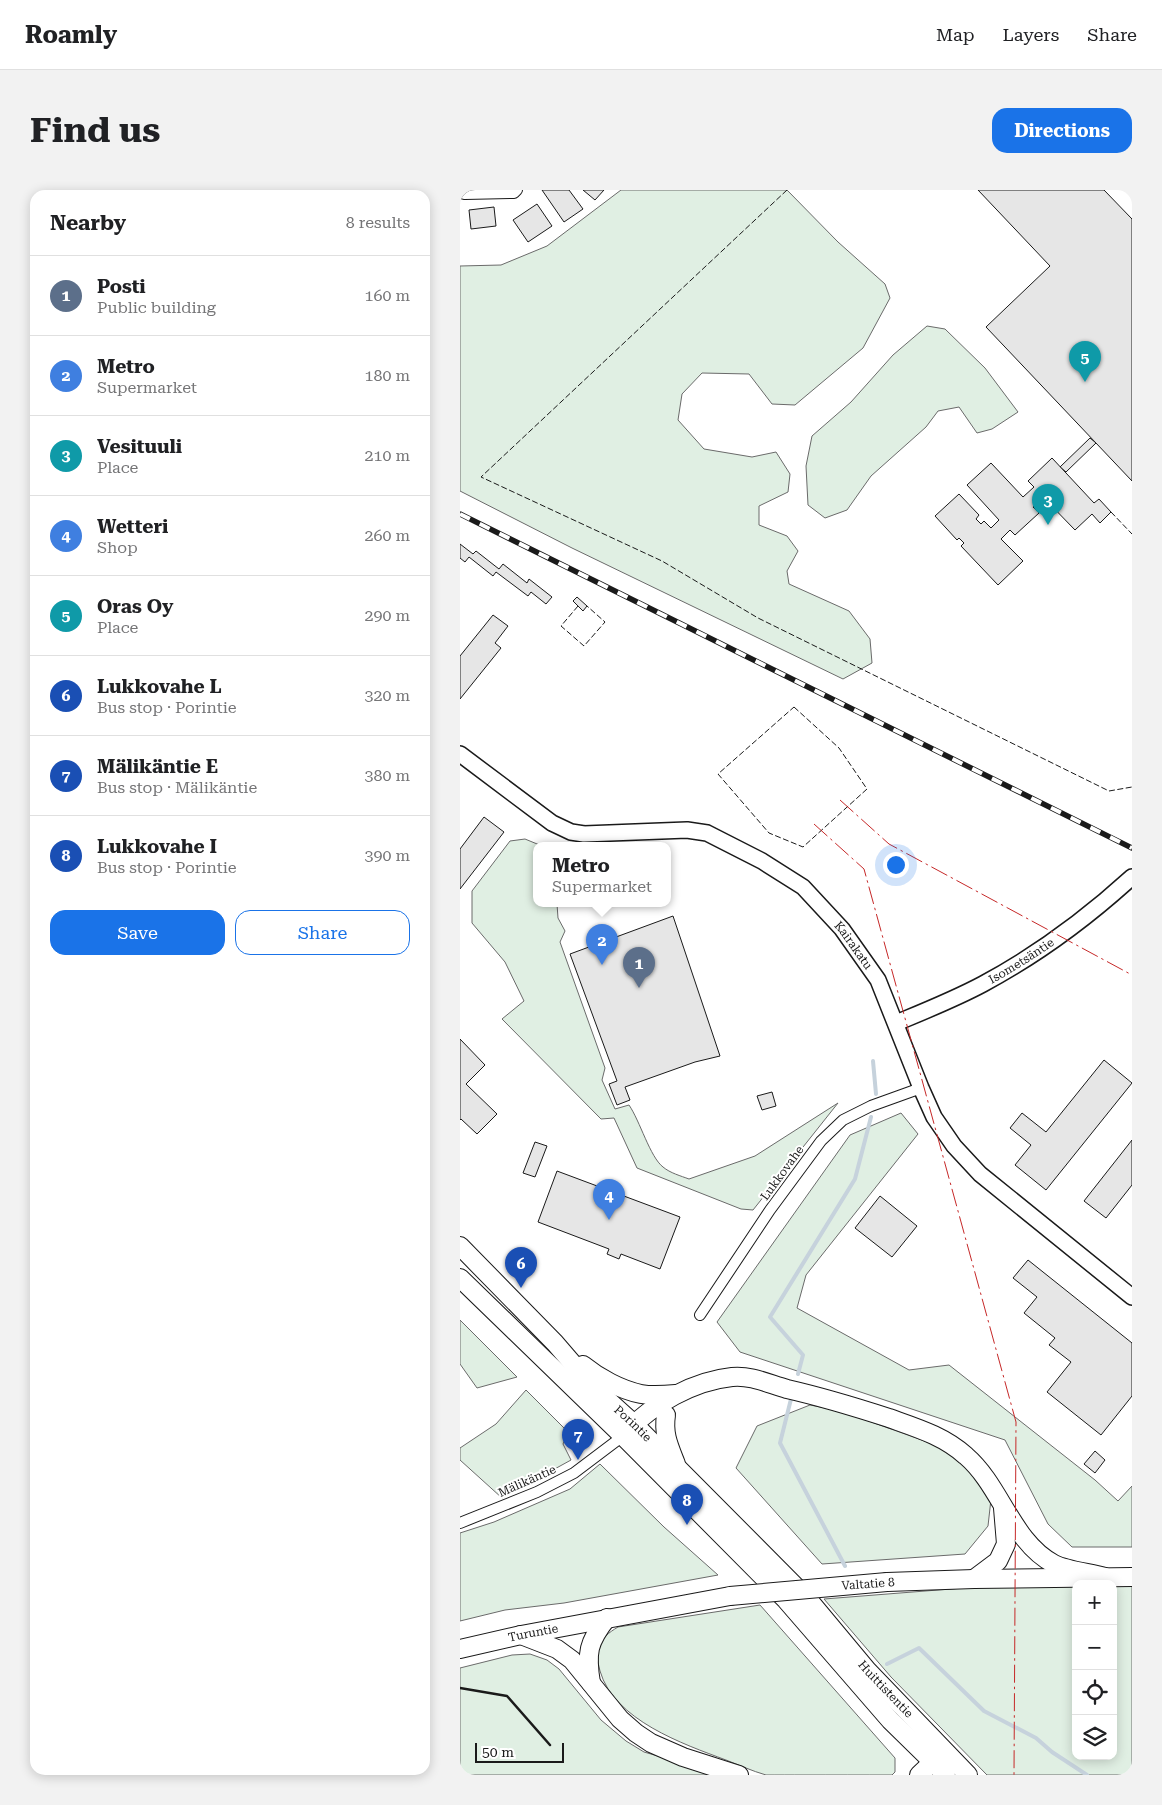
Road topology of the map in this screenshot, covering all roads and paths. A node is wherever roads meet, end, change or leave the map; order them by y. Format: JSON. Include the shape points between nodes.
{"nodes":[{"id":1,"x":517,"y":190,"type":"edge"},
{"id":2,"x":460,"y":193,"type":"edge"},
{"id":3,"x":460,"y":754,"type":"edge"},
{"id":4,"x":1132,"y":877,"type":"edge"},
{"id":5,"x":896,"y":1023,"type":"junction"},
{"id":6,"x":921,"y":1088,"type":"junction"},
{"id":7,"x":460,"y":1246,"type":"edge"},
{"id":8,"x":460,"y":1278,"type":"edge"},
{"id":9,"x":1132,"y":1297,"type":"edge"},
{"id":10,"x":700,"y":1315,"type":"dead end"},
{"id":11,"x":555,"y":1343,"type":"junction"},
{"id":12,"x":777,"y":1386,"type":"junction"},
{"id":13,"x":677,"y":1394,"type":"junction"},
{"id":14,"x":666,"y":1415,"type":"junction"},
{"id":15,"x":633,"y":1431,"type":"junction"},
{"id":16,"x":679,"y":1471,"type":"junction"},
{"id":17,"x":1002,"y":1506,"type":"junction"},
{"id":18,"x":460,"y":1523,"type":"edge"},
{"id":19,"x":1105,"y":1576,"type":"junction"},
{"id":20,"x":1132,"y":1577,"type":"edge"},
{"id":21,"x":974,"y":1578,"type":"junction"},
{"id":22,"x":807,"y":1598,"type":"joint"},
{"id":23,"x":786,"y":1600,"type":"joint"},
{"id":24,"x":607,"y":1618,"type":"junction"},
{"id":25,"x":521,"y":1635,"type":"junction"},
{"id":26,"x":460,"y":1649,"type":"edge"},
{"id":27,"x":591,"y":1684,"type":"junction"},
{"id":28,"x":939,"y":1756,"type":"junction"},
{"id":29,"x":739,"y":1775,"type":"edge"},
{"id":30,"x":919,"y":1775,"type":"edge"},
{"id":31,"x":946,"y":1775,"type":"edge"},
{"id":32,"x":968,"y":1775,"type":"edge"}],
"edges":[{"from":1,"to":2,"type":"street","via":[[514,193]]},
{"from":3,"to":5,"type":"main road","name":"Kairakatu","via":[[552,823],[571,832],[687,830],[707,833],[762,861],[802,887],[842,929],[878,980]]},
{"from":4,"to":5,"type":"main road","name":"Isometsäntie","via":[[1055,940],[1010,969],[945,1003]]},
{"from":5,"to":6,"type":"main road","name":"Kairakatu"},
{"from":6,"to":9,"type":"main road","name":"Kairakatu","via":[[934,1117],[954,1146],[980,1174]]},
{"from":6,"to":10,"type":"street","name":"Lukkovahe","via":[[843,1120],[821,1141]]},
{"from":7,"to":11,"type":"highway","name":"Porintie"},
{"from":8,"to":15,"type":"highway","name":"Porintie"},
{"from":11,"to":13,"type":"highway","via":[[595,1374],[630,1391],[643,1395]]},
{"from":11,"to":15,"type":"highway","name":"Porintie"},
{"from":12,"to":13,"type":"highway","via":[[752,1378],[733,1377]]},
{"from":12,"to":14,"type":"highway","via":[[722,1390],[684,1404]]},
{"from":12,"to":17,"type":"highway","via":[[843,1403],[927,1431],[967,1456],[986,1478]]},
{"from":13,"to":15,"type":"highway"},
{"from":14,"to":15,"type":"highway"},
{"from":14,"to":16,"type":"highway","via":[[666,1437]]},
{"from":15,"to":16,"type":"highway","name":"Porintie"},
{"from":15,"to":18,"type":"street","name":"Mälikäntie","via":[[574,1473],[538,1492]]},
{"from":15,"to":23,"type":"highway","name":"Porintie"},
{"from":16,"to":22,"type":"highway","name":"Porintie"},
{"from":17,"to":19,"type":"highway","via":[[1025,1538],[1055,1564]]},
{"from":17,"to":21,"type":"highway","via":[[1006,1544],[998,1560]]},
{"from":19,"to":20,"type":"highway","name":"Valtatie 8"},
{"from":19,"to":21,"type":"highway","name":"Valtatie 8"},
{"from":21,"to":24,"type":"highway","name":"Valtatie 8","bridge":true,"via":[[730,1596]]},
{"from":22,"to":28,"type":"highway","name":"Huittistentie"},
{"from":23,"to":28,"type":"highway","name":"Huittistentie","via":[[890,1720]]},
{"from":24,"to":25,"type":"highway","name":"Turuntie"},
{"from":24,"to":27,"type":"highway","via":[[590,1646]]},
{"from":25,"to":26,"type":"highway","name":"Turuntie"},
{"from":25,"to":27,"type":"highway","via":[[557,1649],[572,1660]]},
{"from":27,"to":29,"type":"highway","via":[[636,1733],[684,1757]]},
{"from":28,"to":30,"type":"highway"},
{"from":28,"to":31,"type":"highway","name":"Huittistentie"},
{"from":28,"to":32,"type":"highway","name":"Huittistentie"}]}
